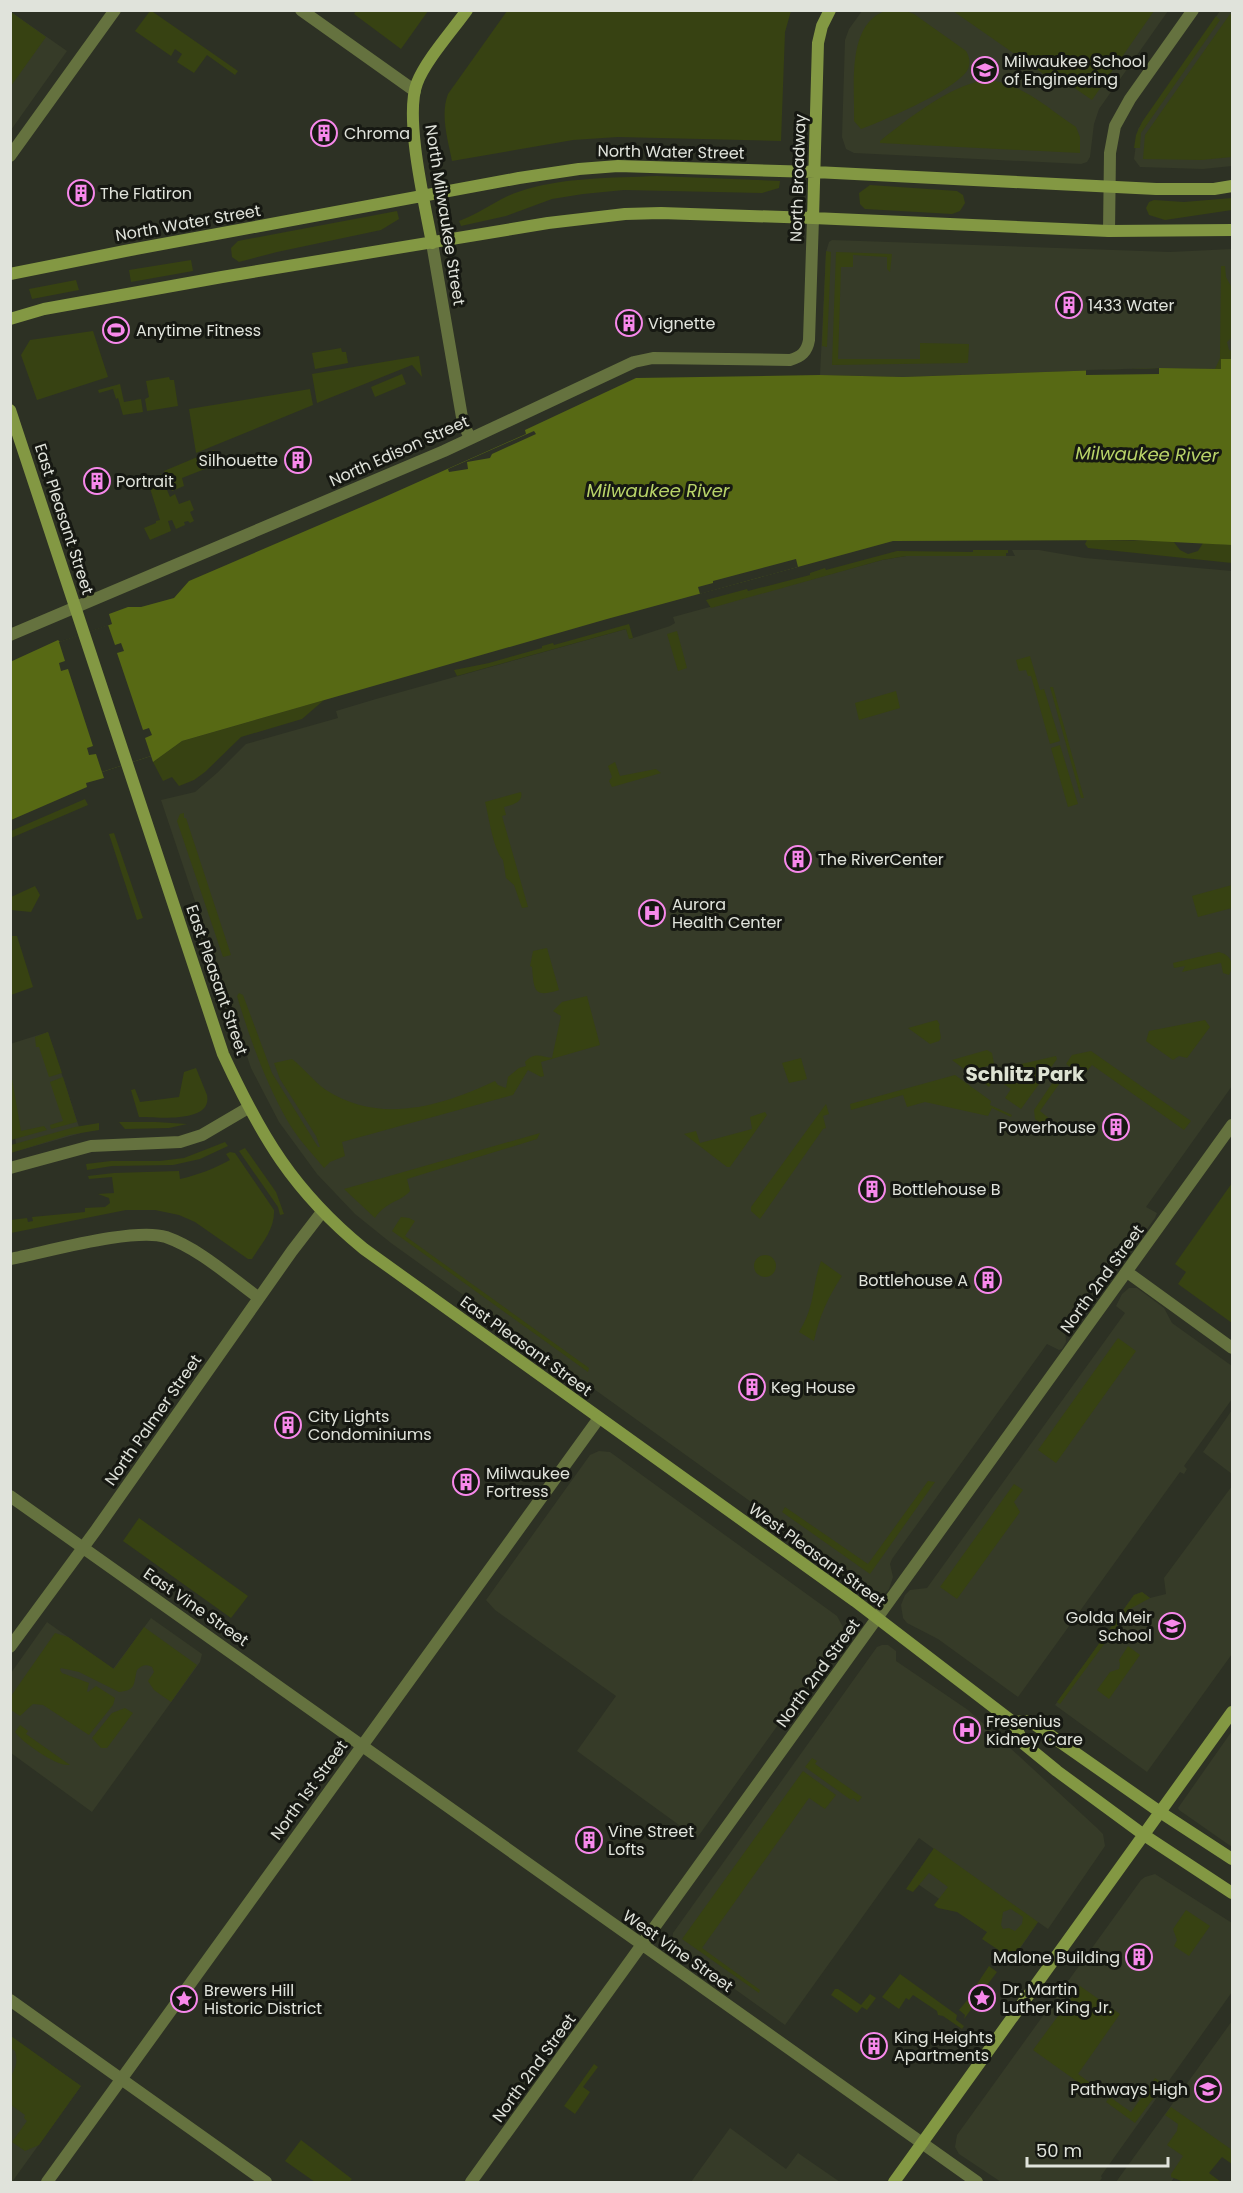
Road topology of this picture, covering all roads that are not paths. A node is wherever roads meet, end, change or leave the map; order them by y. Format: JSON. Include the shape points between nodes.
{"nodes":[{"id":1,"x":115,"y":10,"type":"edge"},
{"id":2,"x":301,"y":10,"type":"edge"},
{"id":3,"x":467,"y":10,"type":"edge"},
{"id":4,"x":830,"y":10,"type":"edge"},
{"id":5,"x":1193,"y":10,"type":"edge"},
{"id":6,"x":415,"y":91,"type":"junction"},
{"id":7,"x":10,"y":156,"type":"edge"},
{"id":8,"x":815,"y":172,"type":"junction"},
{"id":9,"x":1233,"y":186,"type":"edge"},
{"id":10,"x":1109,"y":187,"type":"junction"},
{"id":11,"x":424,"y":196,"type":"junction"},
{"id":12,"x":813,"y":218,"type":"junction"},
{"id":13,"x":1233,"y":230,"type":"edge"},
{"id":14,"x":1110,"y":231,"type":"junction"},
{"id":15,"x":432,"y":243,"type":"junction"},
{"id":16,"x":10,"y":274,"type":"edge"},
{"id":17,"x":10,"y":319,"type":"edge"},
{"id":18,"x":808,"y":348,"type":"joint"},
{"id":19,"x":10,"y":410,"type":"edge"},
{"id":20,"x":470,"y":438,"type":"junction"},
{"id":21,"x":75,"y":606,"type":"junction"},
{"id":22,"x":10,"y":634,"type":"edge"},
{"id":23,"x":248,"y":1108,"type":"junction"},
{"id":24,"x":1233,"y":1125,"type":"edge"},
{"id":25,"x":10,"y":1168,"type":"edge"},
{"id":26,"x":322,"y":1212,"type":"junction"},
{"id":27,"x":10,"y":1259,"type":"edge"},
{"id":28,"x":1127,"y":1272,"type":"junction"},
{"id":29,"x":259,"y":1298,"type":"junction"},
{"id":30,"x":1233,"y":1348,"type":"edge"},
{"id":31,"x":599,"y":1419,"type":"junction"},
{"id":32,"x":10,"y":1496,"type":"edge"},
{"id":33,"x":83,"y":1547,"type":"junction"},
{"id":34,"x":878,"y":1618,"type":"junction"},
{"id":35,"x":10,"y":1647,"type":"edge"},
{"id":36,"x":1233,"y":1712,"type":"edge"},
{"id":37,"x":1012,"y":1722,"type":"junction"},
{"id":38,"x":362,"y":1746,"type":"junction"},
{"id":39,"x":1160,"y":1812,"type":"junction"},
{"id":40,"x":1144,"y":1835,"type":"junction"},
{"id":41,"x":1233,"y":1859,"type":"edge"},
{"id":42,"x":1233,"y":1893,"type":"edge"},
{"id":43,"x":642,"y":1946,"type":"junction"},
{"id":44,"x":10,"y":2000,"type":"edge"},
{"id":45,"x":121,"y":2078,"type":"junction"},
{"id":46,"x":922,"y":2143,"type":"junction"},
{"id":47,"x":47,"y":2182,"type":"edge"},
{"id":48,"x":266,"y":2182,"type":"edge"},
{"id":49,"x":471,"y":2182,"type":"edge"},
{"id":50,"x":894,"y":2182,"type":"edge"},
{"id":51,"x":977,"y":2182,"type":"edge"}],
"edges":[{"from":1,"to":7,"type":"street"},
{"from":2,"to":6,"type":"street"},
{"from":3,"to":6,"type":"main road","name":"North Milwaukee Street","via":[[424,70]]},
{"from":4,"to":8,"type":"main road","name":"North Broadway","via":[[818,43]]},
{"from":5,"to":10,"type":"street","via":[[1120,117],[1111,140]]},
{"from":6,"to":11,"type":"main road","name":"North Milwaukee Street","via":[[413,124]]},
{"from":8,"to":10,"type":"main road","name":"North Water Street"},
{"from":8,"to":11,"type":"main road","name":"North Water Street","via":[[618,166]]},
{"from":8,"to":12,"type":"main road","name":"North Broadway"},
{"from":9,"to":10,"type":"main road","name":"North Water Street"},
{"from":10,"to":14,"type":"street"},
{"from":11,"to":15,"type":"main road","name":"North Milwaukee Street"},
{"from":11,"to":16,"type":"main road","name":"North Water Street"},
{"from":12,"to":14,"type":"main road"},
{"from":12,"to":15,"type":"main road","via":[[625,214]]},
{"from":12,"to":18,"type":"street","name":"North Broadway"},
{"from":13,"to":14,"type":"main road"},
{"from":15,"to":17,"type":"main road","via":[[155,289]]},
{"from":15,"to":20,"type":"street","name":"North Milwaukee Street","via":[[463,423]]},
{"from":18,"to":20,"type":"street","name":"North Edison Street","via":[[790,360],[653,358],[634,362]]},
{"from":19,"to":21,"type":"main road","name":"East Pleasant Street"},
{"from":20,"to":21,"type":"street","name":"North Edison Street"},
{"from":21,"to":22,"type":"street","name":"North Edison Street"},
{"from":21,"to":23,"type":"main road","name":"East Pleasant Street","via":[[223,1054]]},
{"from":23,"to":25,"type":"street","via":[[202,1135],[180,1142],[91,1146]]},
{"from":23,"to":26,"type":"main road","name":"East Pleasant Street","via":[[284,1167]]},
{"from":24,"to":28,"type":"street","name":"North 2nd Street"},
{"from":26,"to":29,"type":"street","name":"North Palmer Street"},
{"from":26,"to":31,"type":"main road","name":"East Pleasant Street","via":[[364,1250]]},
{"from":27,"to":29,"type":"street","via":[[133,1235],[163,1236],[194,1251]]},
{"from":28,"to":30,"type":"street"},
{"from":28,"to":34,"type":"street","name":"North 2nd Street"},
{"from":29,"to":33,"type":"street","name":"North Palmer Street"},
{"from":31,"to":34,"type":"main road","name":"West Pleasant Street"},
{"from":31,"to":38,"type":"street","name":"North 1st Street"},
{"from":32,"to":33,"type":"street","name":"East Vine Street"},
{"from":33,"to":35,"type":"street","name":"North Palmer Street"},
{"from":33,"to":38,"type":"street","name":"East Vine Street"},
{"from":34,"to":37,"type":"main road","name":"West Pleasant Street"},
{"from":34,"to":43,"type":"street","name":"North 2nd Street"},
{"from":36,"to":39,"type":"main road"},
{"from":37,"to":39,"type":"main road","name":"West Pleasant Street","via":[[1030,1721]]},
{"from":37,"to":40,"type":"main road","name":"West Pleasant Street","via":[[1024,1744]]},
{"from":38,"to":43,"type":"street","name":"West Vine Street"},
{"from":38,"to":45,"type":"street","name":"North 1st Street"},
{"from":39,"to":40,"type":"main road"},
{"from":39,"to":41,"type":"main road","name":"West Pleasant Street"},
{"from":40,"to":42,"type":"main road","name":"West Pleasant Street"},
{"from":40,"to":46,"type":"main road"},
{"from":43,"to":46,"type":"street","name":"West Vine Street"},
{"from":43,"to":49,"type":"street","name":"North 2nd Street"},
{"from":44,"to":45,"type":"street"},
{"from":45,"to":47,"type":"street","name":"North 1st Street"},
{"from":45,"to":48,"type":"street"},
{"from":46,"to":50,"type":"main road"},
{"from":46,"to":51,"type":"street","name":"West Vine Street"}]}
